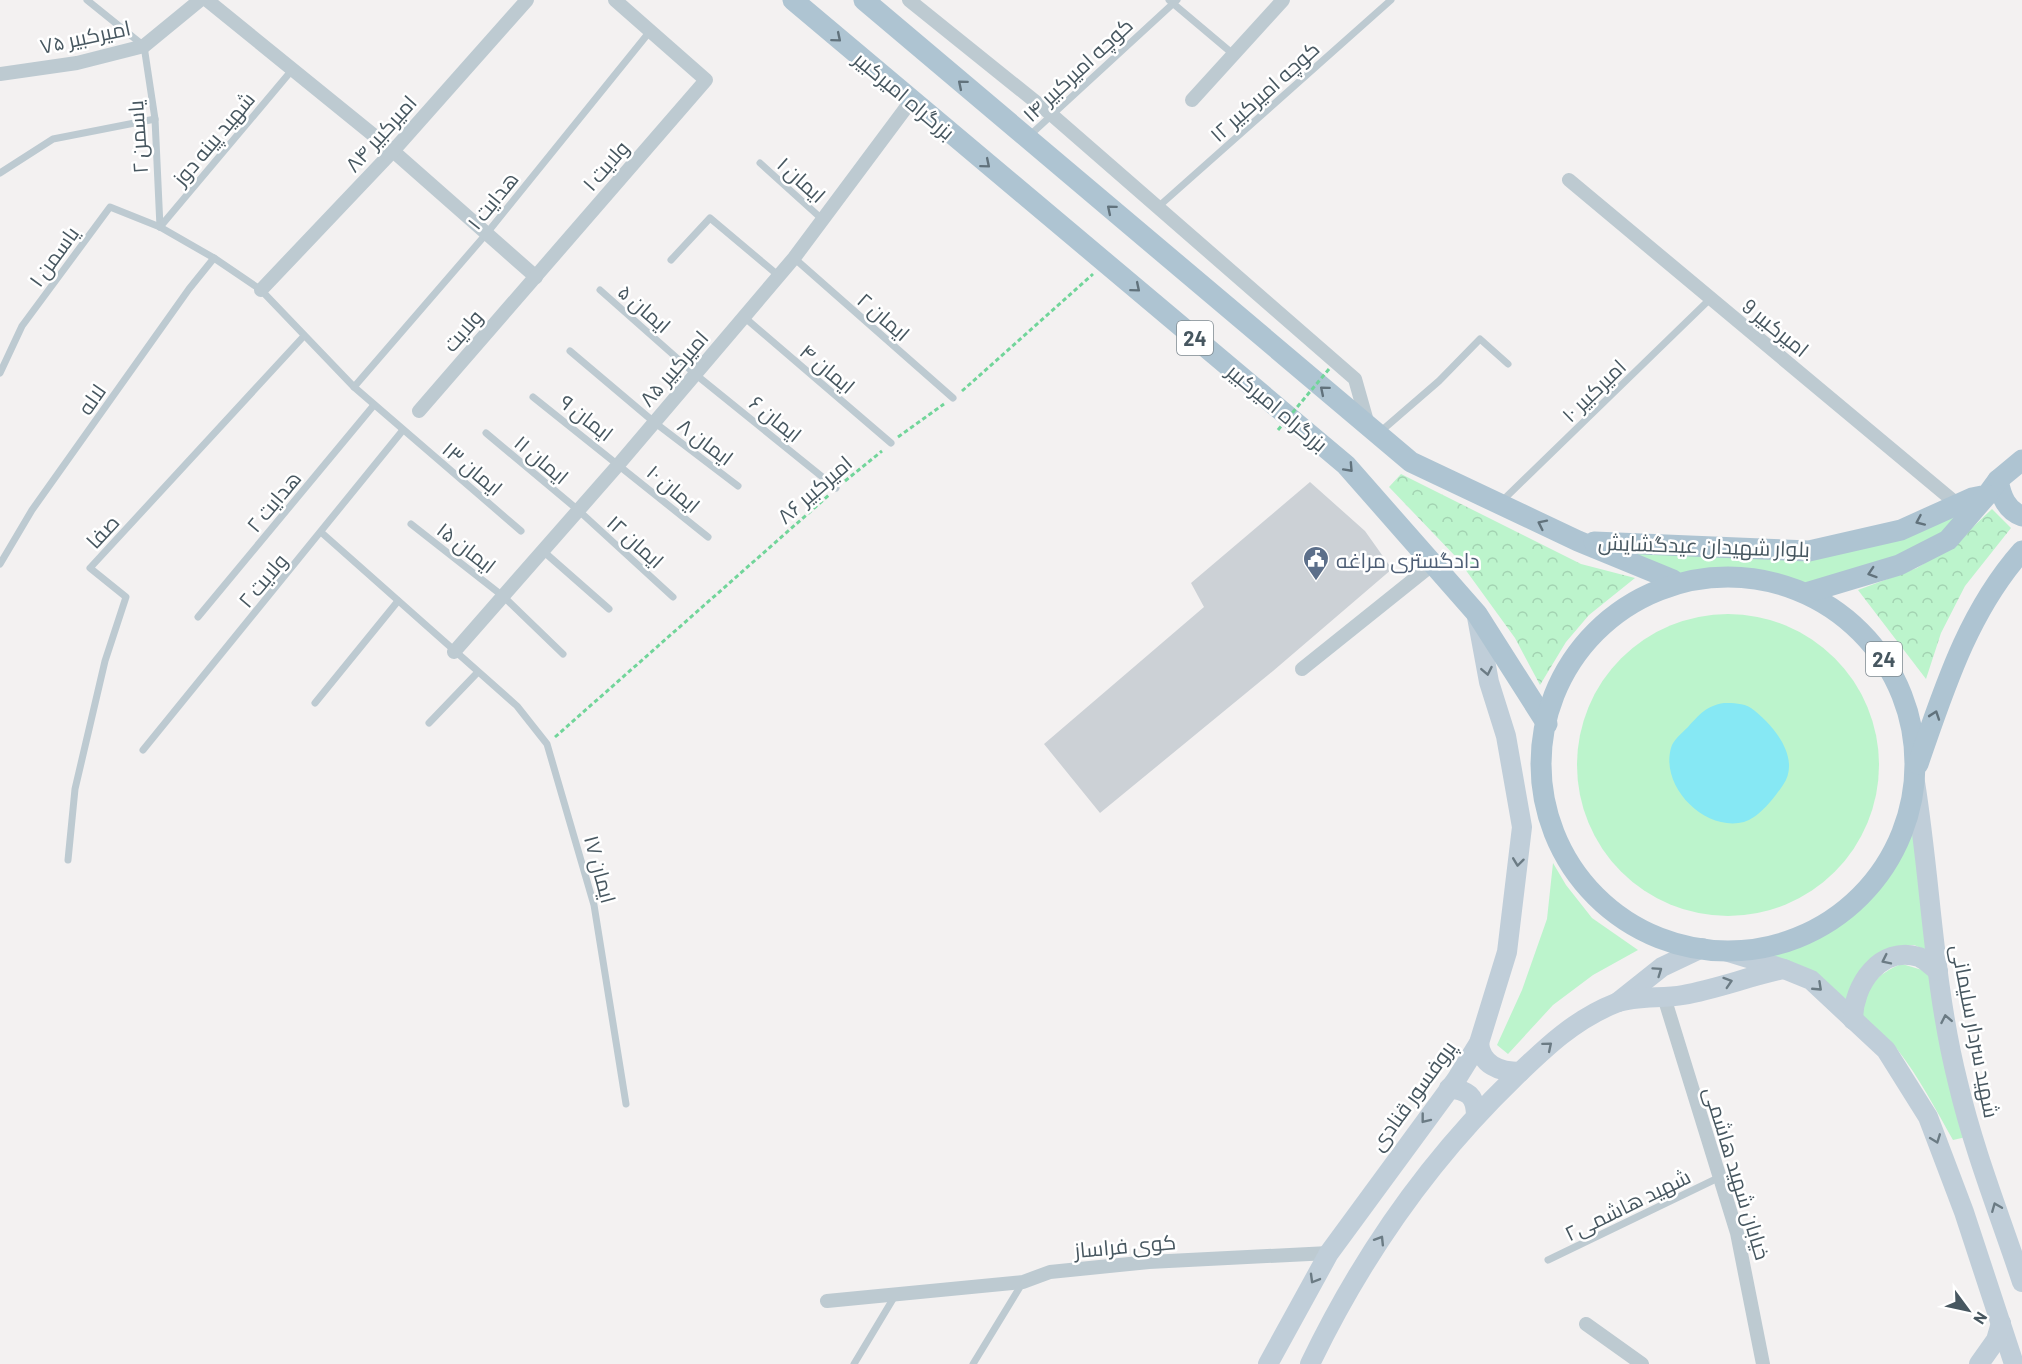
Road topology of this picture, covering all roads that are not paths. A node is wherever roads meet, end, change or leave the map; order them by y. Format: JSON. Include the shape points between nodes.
{"nodes":[{"id":1,"x":87,"y":0,"type":"edge"},
{"id":2,"x":200,"y":0,"type":"edge"},
{"id":3,"x":207,"y":0,"type":"edge"},
{"id":4,"x":527,"y":0,"type":"edge"},
{"id":5,"x":615,"y":0,"type":"edge"},
{"id":6,"x":793,"y":0,"type":"edge"},
{"id":7,"x":864,"y":0,"type":"edge"},
{"id":8,"x":909,"y":0,"type":"edge"},
{"id":9,"x":1283,"y":0,"type":"edge"},
{"id":10,"x":1391,"y":0,"type":"edge"},
{"id":11,"x":1173,"y":1,"type":"edge"},
{"id":12,"x":651,"y":30,"type":"junction"},
{"id":13,"x":144,"y":46,"type":"junction"},
{"id":14,"x":1233,"y":54,"type":"junction"},
{"id":15,"x":292,"y":70,"type":"junction"},
{"id":16,"x":0,"y":74,"type":"edge"},
{"id":17,"x":1192,"y":100,"type":"dead end"},
{"id":18,"x":910,"y":101,"type":"junction"},
{"id":19,"x":1052,"y":115,"type":"junction"},
{"id":20,"x":154,"y":118,"type":"junction"},
{"id":21,"x":1027,"y":138,"type":"junction"},
{"id":22,"x":393,"y":151,"type":"junction"},
{"id":23,"x":760,"y":163,"type":"dead end"},
{"id":24,"x":0,"y":173,"type":"edge"},
{"id":25,"x":1569,"y":180,"type":"dead end"},
{"id":26,"x":1158,"y":207,"type":"junction"},
{"id":27,"x":823,"y":220,"type":"junction"},
{"id":28,"x":160,"y":227,"type":"junction"},
{"id":29,"x":487,"y":233,"type":"junction"},
{"id":30,"x":214,"y":258,"type":"junction"},
{"id":31,"x":794,"y":258,"type":"junction"},
{"id":32,"x":671,"y":260,"type":"dead end"},
{"id":33,"x":779,"y":276,"type":"junction"},
{"id":34,"x":536,"y":277,"type":"junction"},
{"id":35,"x":261,"y":290,"type":"junction"},
{"id":36,"x":600,"y":290,"type":"dead end"},
{"id":37,"x":1709,"y":300,"type":"junction"},
{"id":38,"x":744,"y":317,"type":"junction"},
{"id":39,"x":303,"y":337,"type":"junction"},
{"id":40,"x":570,"y":351,"type":"dead end"},
{"id":41,"x":1508,"y":364,"type":"dead end"},
{"id":42,"x":0,"y":373,"type":"edge"},
{"id":43,"x":695,"y":374,"type":"junction"},
{"id":44,"x":354,"y":387,"type":"junction"},
{"id":45,"x":533,"y":397,"type":"dead end"},
{"id":46,"x":953,"y":398,"type":"road end"},
{"id":47,"x":374,"y":405,"type":"junction"},
{"id":48,"x":419,"y":411,"type":"dead end"},
{"id":49,"x":654,"y":422,"type":"junction"},
{"id":50,"x":403,"y":430,"type":"junction"},
{"id":51,"x":1373,"y":431,"type":"junction"},
{"id":52,"x":486,"y":433,"type":"dead end"},
{"id":53,"x":891,"y":443,"type":"road end"},
{"id":54,"x":2022,"y":460,"type":"edge"},
{"id":55,"x":620,"y":464,"type":"junction"},
{"id":56,"x":738,"y":486,"type":"dead end"},
{"id":57,"x":836,"y":488,"type":"road end"},
{"id":58,"x":1993,"y":488,"type":"junction"},
{"id":59,"x":1499,"y":503,"type":"junction"},
{"id":60,"x":1958,"y":504,"type":"junction"},
{"id":61,"x":578,"y":510,"type":"junction"},
{"id":62,"x":2022,"y":516,"type":"edge"},
{"id":63,"x":411,"y":524,"type":"dead end"},
{"id":64,"x":521,"y":531,"type":"dead end"},
{"id":65,"x":322,"y":533,"type":"junction"},
{"id":66,"x":708,"y":537,"type":"dead end"},
{"id":67,"x":1578,"y":541,"type":"junction"},
{"id":68,"x":543,"y":551,"type":"junction"},
{"id":69,"x":2022,"y":551,"type":"edge"},
{"id":70,"x":0,"y":564,"type":"edge"},
{"id":71,"x":1433,"y":564,"type":"junction"},
{"id":72,"x":1673,"y":580,"type":"junction"},
{"id":73,"x":1809,"y":592,"type":"junction"},
{"id":74,"x":504,"y":597,"type":"junction"},
{"id":75,"x":673,"y":597,"type":"dead end"},
{"id":76,"x":398,"y":601,"type":"junction"},
{"id":77,"x":609,"y":609,"type":"dead end"},
{"id":78,"x":1477,"y":614,"type":"junction"},
{"id":79,"x":198,"y":617,"type":"dead end"},
{"id":80,"x":454,"y":652,"type":"junction"},
{"id":81,"x":563,"y":654,"type":"dead end"},
{"id":82,"x":1302,"y":669,"type":"dead end"},
{"id":83,"x":477,"y":673,"type":"junction"},
{"id":84,"x":315,"y":703,"type":"dead end"},
{"id":85,"x":429,"y":723,"type":"dead end"},
{"id":86,"x":1547,"y":724,"type":"junction"},
{"id":87,"x":143,"y":750,"type":"dead end"},
{"id":88,"x":1915,"y":776,"type":"junction"},
{"id":89,"x":69,"y":860,"type":"dead end"},
{"id":90,"x":1702,"y":948,"type":"junction"},
{"id":91,"x":1725,"y":951,"type":"junction"},
{"id":92,"x":1784,"y":969,"type":"junction"},
{"id":93,"x":1938,"y":971,"type":"junction"},
{"id":94,"x":1664,"y":997,"type":"junction"},
{"id":95,"x":1618,"y":1002,"type":"junction"},
{"id":96,"x":1853,"y":1020,"type":"junction"},
{"id":97,"x":1479,"y":1042,"type":"junction"},
{"id":98,"x":1520,"y":1072,"type":"junction"},
{"id":99,"x":1449,"y":1088,"type":"junction"},
{"id":100,"x":626,"y":1104,"type":"dead end"},
{"id":101,"x":1476,"y":1114,"type":"junction"},
{"id":102,"x":1719,"y":1177,"type":"junction"},
{"id":103,"x":1329,"y":1253,"type":"junction"},
{"id":104,"x":1548,"y":1260,"type":"dead end"},
{"id":105,"x":2021,"y":1276,"type":"edge"},
{"id":106,"x":1023,"y":1282,"type":"junction"},
{"id":107,"x":896,"y":1294,"type":"junction"},
{"id":108,"x":827,"y":1301,"type":"dead end"},
{"id":109,"x":2001,"y":1323,"type":"junction"},
{"id":110,"x":1586,"y":1324,"type":"dead end"},
{"id":111,"x":854,"y":1364,"type":"edge"},
{"id":112,"x":973,"y":1364,"type":"edge"},
{"id":113,"x":1268,"y":1364,"type":"edge"},
{"id":114,"x":1310,"y":1364,"type":"edge"},
{"id":115,"x":1642,"y":1364,"type":"edge"},
{"id":116,"x":1763,"y":1364,"type":"edge"},
{"id":117,"x":1979,"y":1364,"type":"edge"},
{"id":118,"x":2014,"y":1364,"type":"edge"}],
"edges":[{"from":1,"to":13,"type":"lane"},
{"from":2,"to":13,"type":"street","name":"امیرکبیر ۷۵"},
{"from":3,"to":15,"type":"street"},
{"from":4,"to":22,"type":"street","name":"امیرکبیر ۸۴"},
{"from":5,"to":12,"type":"street"},
{"from":6,"to":18,"type":"main road","name":"بزرگراه امیرکبیر","number":"24","one_way":true},
{"from":21,"to":7,"type":"main road","name":"بزرگراه امیرکبیر","number":"24","one_way":true},
{"from":8,"to":19,"type":"street"},
{"from":9,"to":14,"type":"street"},
{"from":10,"to":26,"type":"lane","name":"کوچه امیرکبیر ۱۲"},
{"from":11,"to":14,"type":"lane"},
{"from":11,"to":19,"type":"lane","name":"کوچه امیرکبیر ۱۴"},
{"from":12,"to":29,"type":"lane","name":"هدایت ۱"},
{"from":12,"to":34,"type":"street","name":"ولایت ۱","via":[[706,80]]},
{"from":13,"to":16,"type":"street","name":"امیرکبیر ۷۵","via":[[77,63]]},
{"from":13,"to":20,"type":"lane","name":"یاسمن ۲"},
{"from":14,"to":17,"type":"street"},
{"from":15,"to":22,"type":"street"},
{"from":15,"to":28,"type":"lane","name":"شهید پینه دوز"},
{"from":18,"to":27,"type":"street","name":"امیرکبیر ۸۵"},
{"from":18,"to":71,"type":"main road","name":"بزرگراه امیرکبیر","number":"24","one_way":true,"via":[[1346,465]]},
{"from":19,"to":21,"type":"lane","name":"کوچه امیرکبیر ۱۴"},
{"from":19,"to":26,"type":"street"},
{"from":20,"to":24,"type":"lane","via":[[53,139]]},
{"from":20,"to":28,"type":"lane","name":"یاسمن ۲"},
{"from":51,"to":21,"type":"main road","name":"بزرگراه امیرکبیر","number":"24","one_way":true},
{"from":22,"to":29,"type":"street"},
{"from":22,"to":35,"type":"street","name":"امیرکبیر ۸۴"},
{"from":23,"to":27,"type":"lane","name":"ایمان ۱"},
{"from":25,"to":37,"type":"street","name":"امیرکبیر 9"},
{"from":26,"to":51,"type":"street","via":[[1355,379]]},
{"from":27,"to":31,"type":"street","name":"امیرکبیر ۸۵"},
{"from":28,"to":30,"type":"lane","name":"ایمان ۱۳"},
{"from":28,"to":42,"type":"lane","name":"یاسمن ۱","via":[[110,207],[22,326]]},
{"from":29,"to":34,"type":"street"},
{"from":29,"to":44,"type":"lane","name":"هدایت ۱"},
{"from":30,"to":35,"type":"lane","name":"ایمان ۱۳"},
{"from":30,"to":70,"type":"lane","name":"لاله","via":[[33,510]]},
{"from":31,"to":33,"type":"street","name":"امیرکبیر ۸۵"},
{"from":31,"to":46,"type":"lane","name":"ایمان ۲"},
{"from":32,"to":33,"type":"lane","via":[[710,218]]},
{"from":33,"to":38,"type":"street","name":"امیرکبیر ۸۵"},
{"from":34,"to":48,"type":"street","name":"ولایت"},
{"from":35,"to":39,"type":"lane","name":"ایمان ۱۳"},
{"from":36,"to":43,"type":"lane","name":"ایمان ۵"},
{"from":37,"to":59,"type":"lane","name":"امیرکبیر ۱۰"},
{"from":37,"to":60,"type":"street","name":"امیرکبیر 9"},
{"from":38,"to":43,"type":"street","name":"امیرکبیر ۸۵"},
{"from":38,"to":53,"type":"lane","name":"ایمان ۴"},
{"from":39,"to":44,"type":"lane","name":"ایمان ۱۳"},
{"from":39,"to":89,"type":"lane","name":"صفا","via":[[90,568],[126,597],[105,661],[75,789]]},
{"from":40,"to":49,"type":"lane","name":"ایمان ۸"},
{"from":41,"to":51,"type":"lane","via":[[1480,339],[1439,381]]},
{"from":43,"to":49,"type":"street","name":"امیرکبیر ۸۵"},
{"from":43,"to":57,"type":"lane","name":"ایمان ۶"},
{"from":44,"to":47,"type":"lane","name":"ایمان ۱۳"},
{"from":45,"to":55,"type":"lane","name":"ایمان ۹"},
{"from":47,"to":50,"type":"lane","name":"ایمان ۱۳"},
{"from":47,"to":79,"type":"lane","name":"هدایت ۲"},
{"from":49,"to":55,"type":"street","name":"امیرکبیر ۸۵"},
{"from":49,"to":56,"type":"lane","name":"ایمان ۸"},
{"from":50,"to":64,"type":"lane","name":"ایمان ۱۳"},
{"from":50,"to":65,"type":"lane","name":"ولایت ۲"},
{"from":51,"to":59,"type":"main road","name":"بزرگراه امیرکبیر","number":"24","via":[[1411,462]]},
{"from":52,"to":61,"type":"lane","name":"ایمان ۱۱"},
{"from":54,"to":58,"type":"main road","name":"بلوار شهیدان عیدگشایش","number":"24"},
{"from":55,"to":61,"type":"street","name":"امیرکبیر ۸۵"},
{"from":55,"to":66,"type":"lane","name":"ایمان ۱۰"},
{"from":58,"to":60,"type":"main road","name":"بلوار شهیدان عیدگشایش","number":"24"},
{"from":58,"to":62,"type":"main road"},
{"from":58,"to":73,"type":"main road","one_way":true,"via":[[1948,540],[1899,565]]},
{"from":67,"to":59,"type":"main road","name":"بزرگراه امیرکبیر","number":"24","one_way":true},
{"from":60,"to":67,"type":"main road","name":"بلوار شهیدان عیدگشایش","number":"24","one_way":true,"via":[[1901,530],[1809,550]]},
{"from":61,"to":68,"type":"street","name":"امیرکبیر ۸۵"},
{"from":61,"to":75,"type":"lane","name":"ایمان ۱۲"},
{"from":63,"to":74,"type":"lane","name":"ایمان ۱۵"},
{"from":65,"to":76,"type":"lane","name":"ایمان ۱۷"},
{"from":65,"to":87,"type":"lane","name":"ولایت ۲"},
{"from":67,"to":72,"type":"main road","name":"بزرگراه امیرکبیر","number":"24"},
{"from":68,"to":74,"type":"street","name":"امیرکبیر ۸۵"},
{"from":68,"to":77,"type":"lane"},
{"from":88,"to":69,"type":"main road","number":"24","one_way":true,"via":[[1953,661],[2002,574]]},
{"from":71,"to":78,"type":"main road","name":"بزرگراه امیرکبیر","number":"24"},
{"from":71,"to":82,"type":"street"},
{"from":72,"to":73,"type":"main road","number":"24","via":[[1768,584]]},
{"from":72,"to":86,"type":"main road","number":"24","via":[[1637,598],[1588,636],[1555,688]]},
{"from":73,"to":88,"type":"main road","number":"24","via":[[1854,623],[1889,665],[1910,716]]},
{"from":74,"to":80,"type":"street","name":"امیرکبیر ۸۵"},
{"from":74,"to":81,"type":"lane","name":"ایمان ۱۵"},
{"from":76,"to":80,"type":"lane","name":"ایمان ۱۷"},
{"from":76,"to":84,"type":"lane"},
{"from":78,"to":86,"type":"main road","name":"بزرگراه امیرکبیر","number":"24"},
{"from":78,"to":97,"type":"main road","name":"پروفسور قنادی","one_way":true,"via":[[1489,682],[1506,736],[1522,827],[1507,952]]},
{"from":80,"to":83,"type":"lane","name":"ایمان ۱۷"},
{"from":83,"to":85,"type":"lane"},
{"from":83,"to":100,"type":"lane","name":"ایمان ۱۷","via":[[517,706],[547,744],[594,905]]},
{"from":86,"to":90,"type":"main road","number":"24","via":[[1542,803],[1571,868],[1600,902],[1638,929],[1680,945]]},
{"from":88,"to":91,"type":"main road","number":"24","via":[[1904,827],[1883,868],[1853,903],[1815,930],[1771,946]]},
{"from":88,"to":93,"type":"main road","name":"شهید سردار سلیمانی"},
{"from":90,"to":91,"type":"main road","number":"24"},
{"from":95,"to":90,"type":"main road","one_way":true,"via":[[1662,968]]},
{"from":91,"to":92,"type":"main road"},
{"from":94,"to":92,"type":"main road","one_way":true},
{"from":92,"to":96,"type":"main road","one_way":true,"via":[[1811,980]]},
{"from":93,"to":96,"type":"main road","one_way":true,"via":[[1922,958],[1900,954],[1878,964],[1862,982],[1853,1004]]},
{"from":105,"to":93,"type":"main road","name":"شهید سردار سلیمانی","one_way":true,"via":[[2012,1243],[1984,1176],[1957,1082]]},
{"from":94,"to":95,"type":"main road"},
{"from":94,"to":102,"type":"street","name":"خیابان شهید هاشمی"},
{"from":98,"to":95,"type":"main road","one_way":true,"via":[[1582,1019]]},
{"from":96,"to":109,"type":"main road","one_way":true,"via":[[1886,1050],[1928,1118]]},
{"from":97,"to":98,"type":"main road","via":[[1480,1053],[1493,1067]]},
{"from":97,"to":99,"type":"main road","name":"پروفسور قنادی"},
{"from":98,"to":101,"type":"main road"},
{"from":99,"to":101,"type":"main road","via":[[1469,1093]]},
{"from":99,"to":103,"type":"main road","name":"پروفسور قنادی","one_way":true},
{"from":114,"to":101,"type":"main road","one_way":true,"via":[[1338,1306],[1386,1231]]},
{"from":102,"to":104,"type":"lane","name":"شهید هاشمی۲"},
{"from":102,"to":116,"type":"street","name":"خیابان شهید هاشمی","via":[[1737,1233]]},
{"from":103,"to":106,"type":"street","name":"کوی فراساز","via":[[1149,1262],[1050,1272]]},
{"from":103,"to":113,"type":"main road","name":"پروفسور قنادی","one_way":true},
{"from":106,"to":107,"type":"street","name":"کوی فراساز"},
{"from":106,"to":112,"type":"lane"},
{"from":107,"to":108,"type":"street","name":"کوی فراساز"},
{"from":107,"to":111,"type":"lane"},
{"from":109,"to":117,"type":"main road","via":[[1996,1340]]},
{"from":109,"to":118,"type":"main road"},
{"from":110,"to":115,"type":"street"}]}
